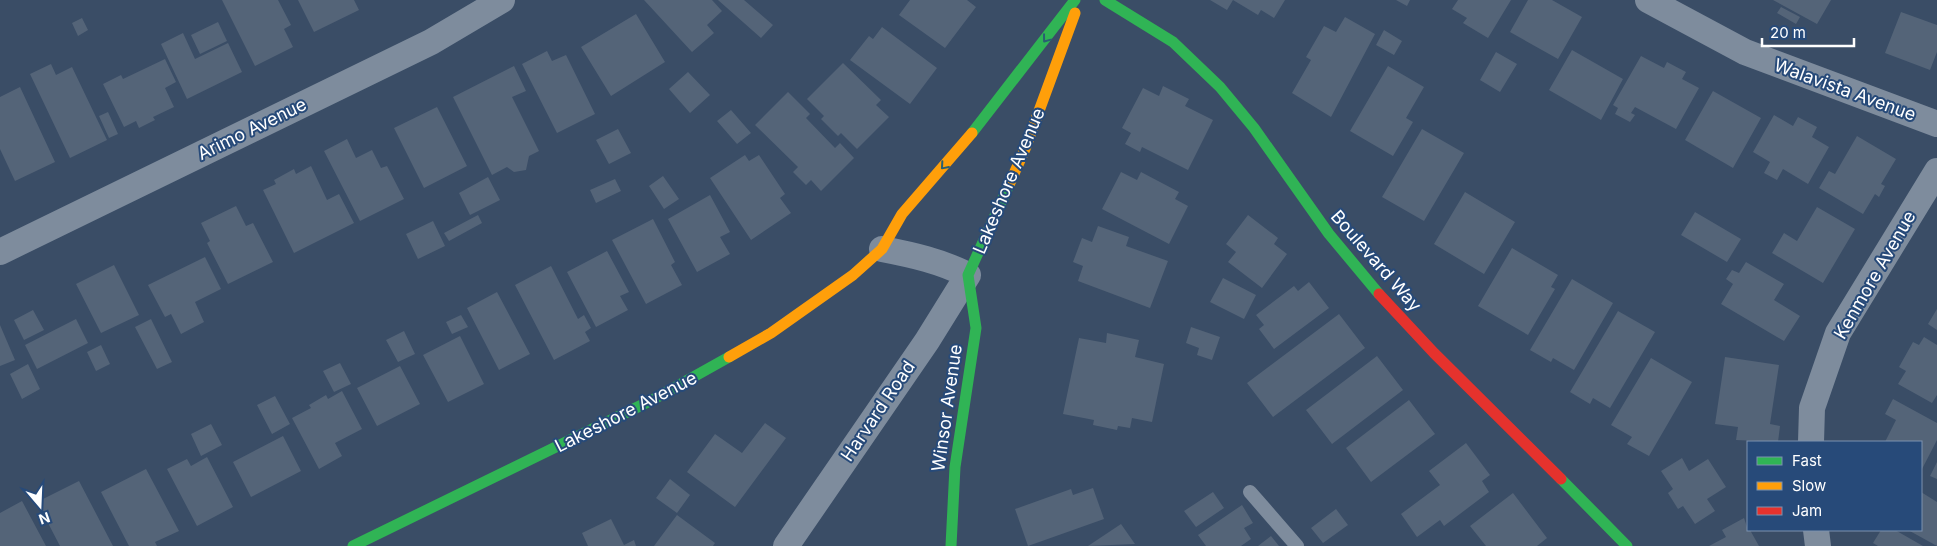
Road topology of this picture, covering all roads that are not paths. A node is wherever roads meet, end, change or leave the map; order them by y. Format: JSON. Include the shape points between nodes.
{"nodes":[{"id":1,"x":502,"y":0,"type":"edge"},
{"id":2,"x":1075,"y":0,"type":"edge"},
{"id":3,"x":1080,"y":0,"type":"edge"},
{"id":4,"x":1105,"y":0,"type":"edge"},
{"id":5,"x":1648,"y":0,"type":"edge"},
{"id":6,"x":1937,"y":124,"type":"edge"},
{"id":7,"x":1937,"y":171,"type":"edge"},
{"id":8,"x":882,"y":249,"type":"junction"},
{"id":9,"x":0,"y":252,"type":"edge"},
{"id":10,"x":968,"y":275,"type":"junction"},
{"id":11,"x":1811,"y":441,"type":"edge"},
{"id":12,"x":1250,"y":492,"type":"dead end"},
{"id":13,"x":1816,"y":531,"type":"edge"},
{"id":14,"x":353,"y":546,"type":"edge"},
{"id":15,"x":786,"y":546,"type":"edge"},
{"id":16,"x":951,"y":546,"type":"edge"},
{"id":17,"x":1297,"y":546,"type":"edge"},
{"id":18,"x":1626,"y":546,"type":"edge"},
{"id":19,"x":1818,"y":546,"type":"edge"}],
"edges":[{"from":1,"to":9,"type":"street","name":"Arimo Avenue","via":[[431,42]]},
{"from":2,"to":8,"type":"street","name":"Lakeshore Avenue","one_way":true,"via":[[986,118],[902,214]]},
{"from":3,"to":10,"type":"street","name":"Lakeshore Avenue","via":[[1000,210]]},
{"from":4,"to":18,"type":"street","name":"Boulevard Way","via":[[1181,49],[1225,92],[1272,150],[1316,218],[1374,287],[1437,357],[1579,495]]},
{"from":5,"to":6,"type":"street","name":"Walavista Avenue","via":[[1745,52]]},
{"from":7,"to":11,"type":"street","name":"Kenmore Avenue","via":[[1838,333],[1812,408]]},
{"from":8,"to":10,"type":"street","name":"Lakeshore Avenue","via":[[936,260]]},
{"from":8,"to":14,"type":"street","name":"Lakeshore Avenue","via":[[771,333],[712,368]]},
{"from":10,"to":15,"type":"street","name":"Harvard Road","via":[[927,341]]},
{"from":10,"to":16,"type":"street","name":"Winsor Avenue","via":[[976,328],[955,467]]},
{"from":12,"to":17,"type":"lane"},
{"from":13,"to":19,"type":"street"}]}
